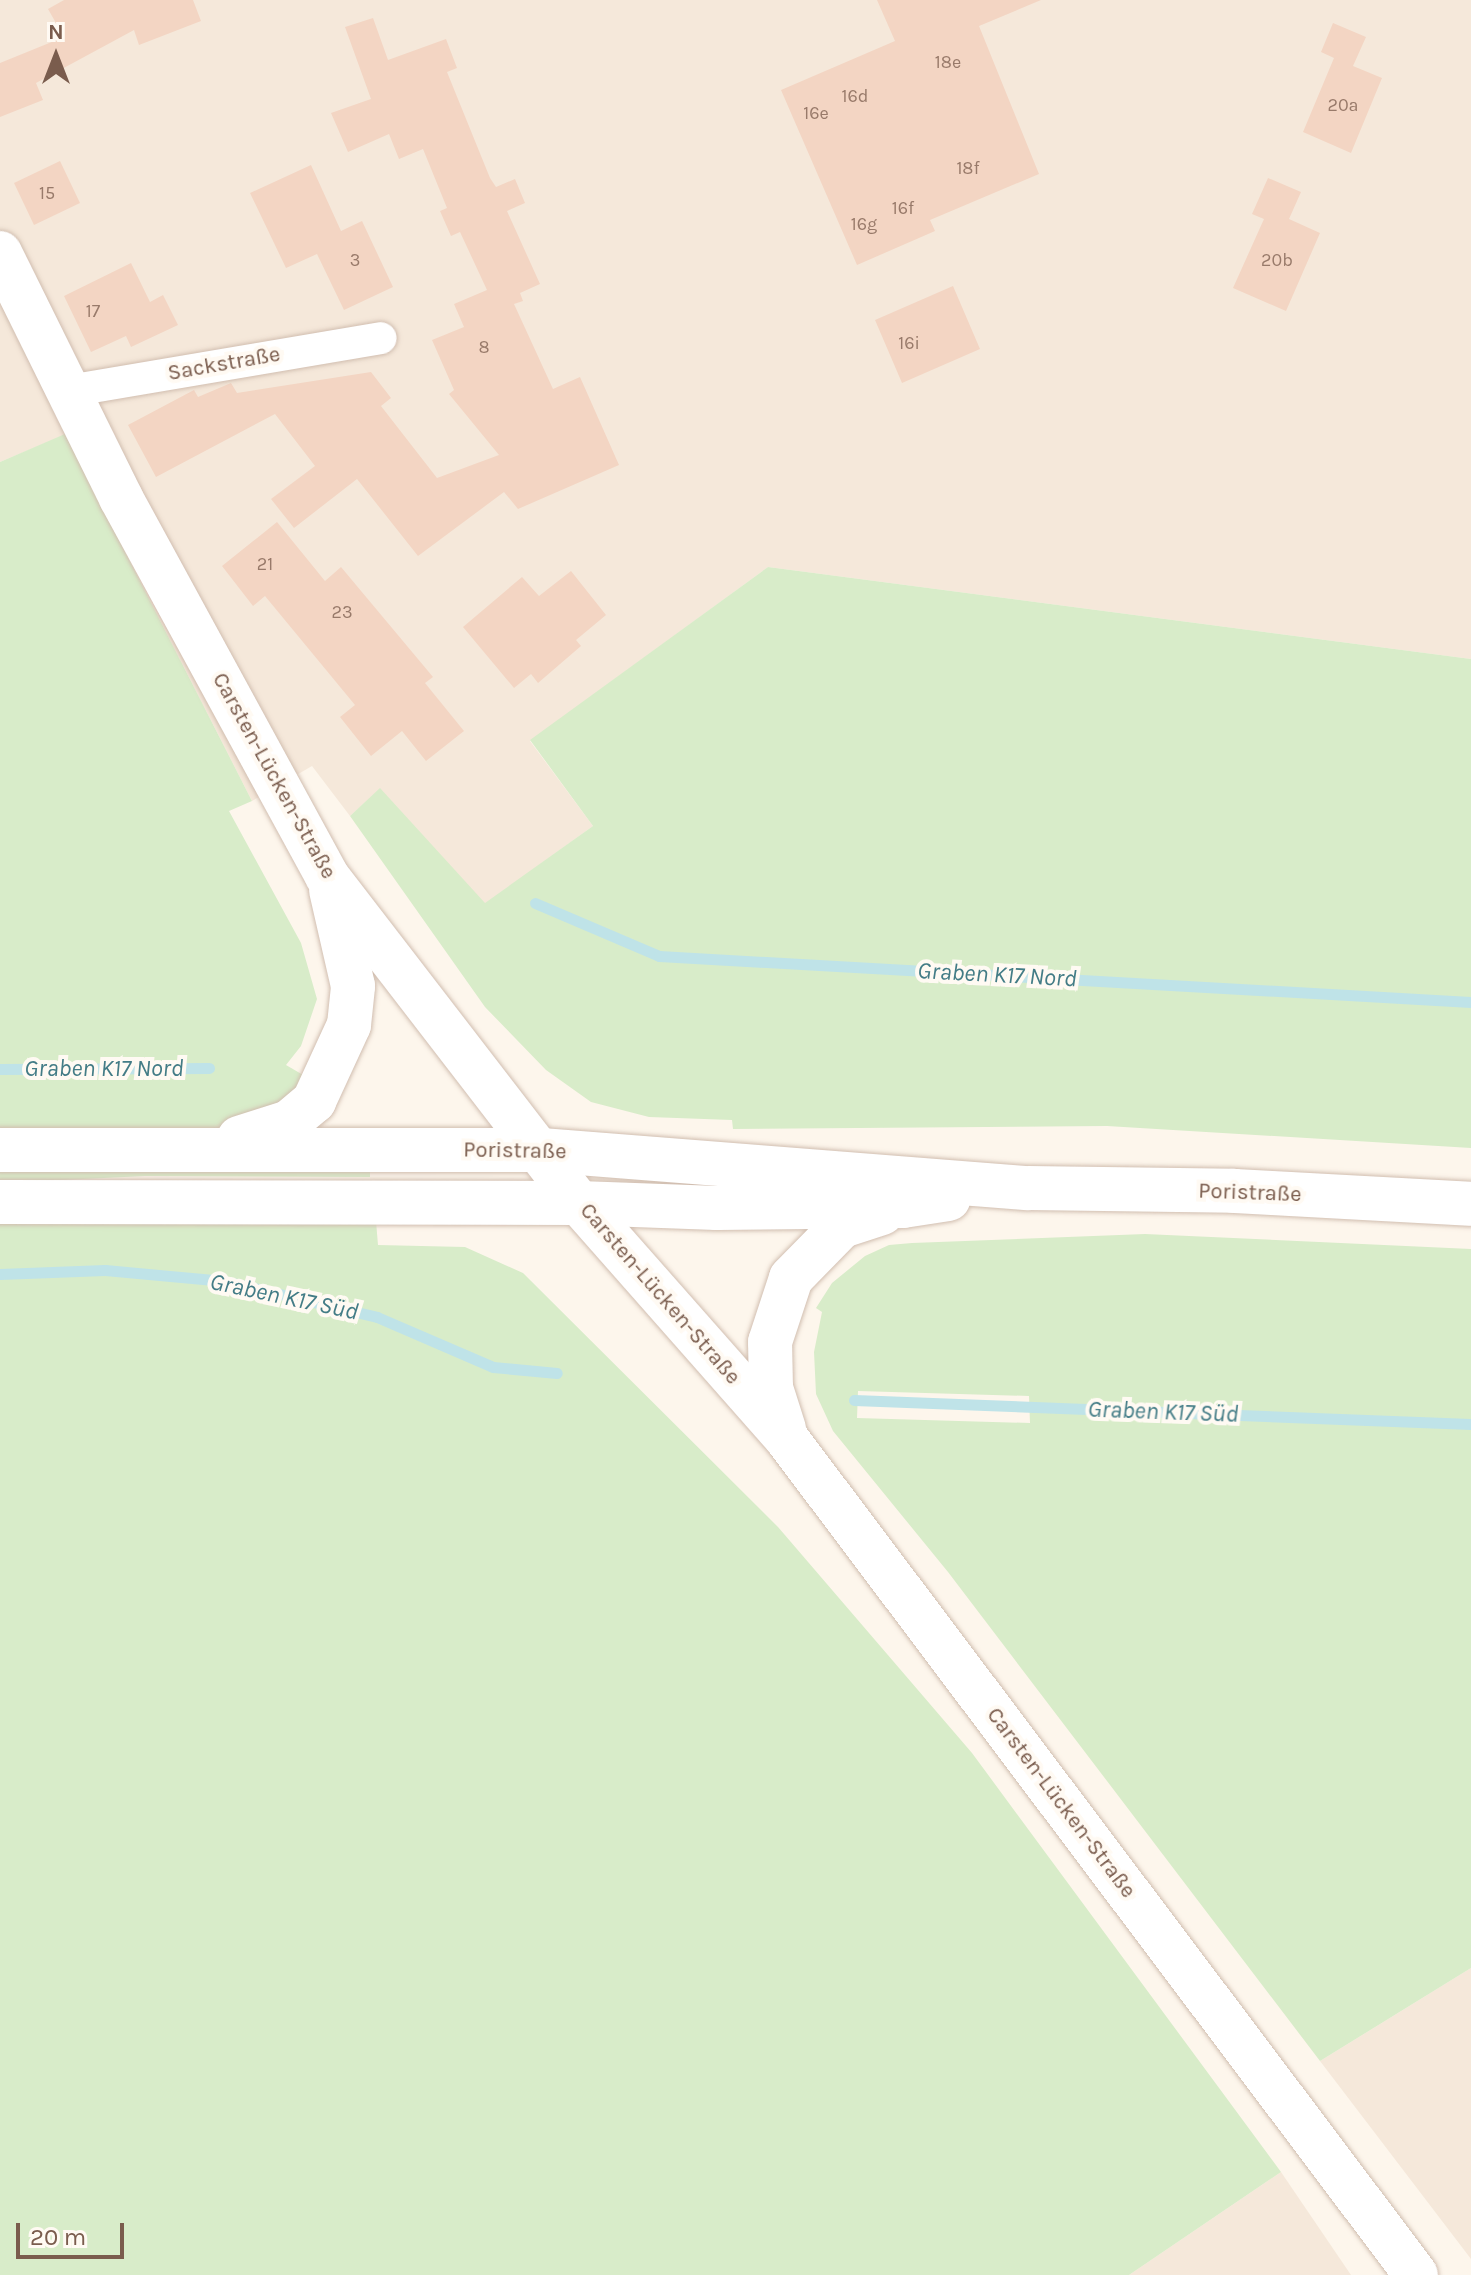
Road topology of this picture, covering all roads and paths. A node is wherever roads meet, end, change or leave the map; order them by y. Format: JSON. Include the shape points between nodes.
{"nodes":[{"id":1,"x":0,"y":253,"type":"edge"},
{"id":2,"x":381,"y":338,"type":"dead end"},
{"id":3,"x":68,"y":391,"type":"junction"},
{"id":4,"x":327,"y":876,"type":"junction"},
{"id":5,"x":0,"y":1150,"type":"edge"},
{"id":6,"x":201,"y":1150,"type":"junction"},
{"id":7,"x":541,"y":1150,"type":"junction"},
{"id":8,"x":1029,"y":1188,"type":"junction"},
{"id":9,"x":0,"y":1202,"type":"edge"},
{"id":10,"x":579,"y":1203,"type":"junction"},
{"id":11,"x":1471,"y":1204,"type":"edge"},
{"id":12,"x":903,"y":1206,"type":"junction"},
{"id":13,"x":787,"y":1439,"type":"junction"},
{"id":14,"x":1416,"y":2275,"type":"edge"}],
"edges":[{"from":1,"to":3,"type":"main road","name":"Carsten-Lücken-Straße"},
{"from":2,"to":3,"type":"street","name":"Sackstraße"},
{"from":3,"to":4,"type":"main road","name":"Carsten-Lücken-Straße"},
{"from":4,"to":6,"type":"main road","via":[[353,986],[349,1025],[329,1075],[314,1101],[289,1122]]},
{"from":4,"to":7,"type":"main road","name":"Carsten-Lücken-Straße"},
{"from":5,"to":6,"type":"main road","name":"Poristraße"},
{"from":6,"to":7,"type":"main road","name":"Poristraße"},
{"from":7,"to":8,"type":"main road","name":"Poristraße"},
{"from":7,"to":10,"type":"main road","name":"Carsten-Lücken-Straße"},
{"from":8,"to":11,"type":"main road","name":"Poristraße","via":[[1234,1191]]},
{"from":8,"to":12,"type":"main road","name":"Poristraße"},
{"from":9,"to":10,"type":"main road","name":"Poristraße"},
{"from":10,"to":12,"type":"main road","name":"Poristraße"},
{"from":10,"to":13,"type":"main road","name":"Carsten-Lücken-Straße"},
{"from":12,"to":13,"type":"main road","via":[[842,1226],[791,1278],[770,1342],[771,1388]]},
{"from":13,"to":14,"type":"main road","name":"Carsten-Lücken-Straße"}]}
